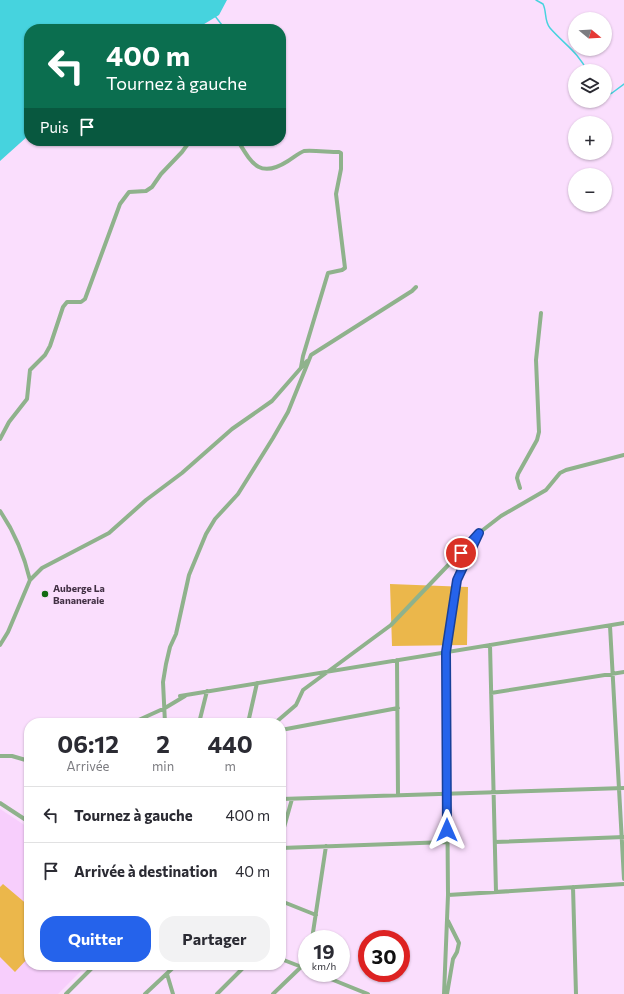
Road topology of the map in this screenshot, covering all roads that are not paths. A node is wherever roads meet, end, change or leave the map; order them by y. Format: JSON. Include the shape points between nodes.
{"nodes":[{"id":1,"x":186,"y":146,"type":"edge"},
{"id":2,"x":241,"y":146,"type":"edge"},
{"id":3,"x":416,"y":287,"type":"dead end"},
{"id":4,"x":541,"y":312,"type":"dead end"},
{"id":5,"x":311,"y":355,"type":"junction"},
{"id":6,"x":301,"y":368,"type":"junction"},
{"id":7,"x":299,"y":382,"type":"junction"},
{"id":8,"x":0,"y":439,"type":"edge"},
{"id":9,"x":624,"y":455,"type":"edge"},
{"id":10,"x":520,"y":488,"type":"dead end"},
{"id":11,"x":0,"y":511,"type":"edge"},
{"id":12,"x":479,"y":533,"type":"junction"},
{"id":13,"x":30,"y":580,"type":"junction"},
{"id":14,"x":624,"y":624,"type":"edge"},
{"id":15,"x":610,"y":626,"type":"junction"},
{"id":16,"x":0,"y":645,"type":"edge"},
{"id":17,"x":490,"y":645,"type":"junction"},
{"id":18,"x":446,"y":652,"type":"junction"},
{"id":19,"x":397,"y":660,"type":"junction"},
{"id":20,"x":328,"y":672,"type":"junction"},
{"id":21,"x":624,"y":672,"type":"edge"},
{"id":22,"x":613,"y":674,"type":"junction"},
{"id":23,"x":258,"y":683,"type":"junction"},
{"id":24,"x":207,"y":691,"type":"junction"},
{"id":25,"x":491,"y":693,"type":"junction"},
{"id":26,"x":186,"y":695,"type":"junction"},
{"id":27,"x":180,"y":696,"type":"dead end"},
{"id":28,"x":164,"y":708,"type":"junction"},
{"id":29,"x":398,"y":708,"type":"junction"},
{"id":30,"x":143,"y":718,"type":"edge"},
{"id":31,"x":165,"y":718,"type":"edge"},
{"id":32,"x":200,"y":718,"type":"edge"},
{"id":33,"x":249,"y":718,"type":"edge"},
{"id":34,"x":282,"y":718,"type":"edge"},
{"id":35,"x":286,"y":729,"type":"edge"},
{"id":36,"x":0,"y":756,"type":"edge"},
{"id":37,"x":24,"y":760,"type":"edge"},
{"id":38,"x":622,"y":788,"type":"edge"},
{"id":39,"x":494,"y":792,"type":"junction"},
{"id":40,"x":447,"y":794,"type":"junction"},
{"id":41,"x":398,"y":795,"type":"junction"},
{"id":42,"x":286,"y":799,"type":"edge"},
{"id":43,"x":292,"y":799,"type":"junction"},
{"id":44,"x":0,"y":803,"type":"edge"},
{"id":45,"x":24,"y":819,"type":"edge"},
{"id":46,"x":286,"y":820,"type":"edge"},
{"id":47,"x":623,"y":837,"type":"edge"},
{"id":48,"x":448,"y":842,"type":"junction"},
{"id":49,"x":495,"y":842,"type":"junction"},
{"id":50,"x":326,"y":846,"type":"junction"},
{"id":51,"x":286,"y":848,"type":"edge"},
{"id":52,"x":624,"y":879,"type":"edge"},
{"id":53,"x":624,"y":884,"type":"edge"},
{"id":54,"x":573,"y":887,"type":"junction"},
{"id":55,"x":496,"y":892,"type":"junction"},
{"id":56,"x":448,"y":895,"type":"junction"},
{"id":57,"x":286,"y":903,"type":"edge"},
{"id":58,"x":316,"y":915,"type":"junction"},
{"id":59,"x":447,"y":920,"type":"junction"},
{"id":60,"x":314,"y":930,"type":"edge"},
{"id":61,"x":286,"y":961,"type":"edge"},
{"id":62,"x":298,"y":966,"type":"edge"},
{"id":63,"x":90,"y":970,"type":"edge"},
{"id":64,"x":170,"y":970,"type":"edge"},
{"id":65,"x":241,"y":970,"type":"edge"},
{"id":66,"x":298,"y":970,"type":"edge"},
{"id":67,"x":166,"y":974,"type":"junction"},
{"id":68,"x":338,"y":982,"type":"edge"},
{"id":69,"x":68,"y":993,"type":"edge"},
{"id":70,"x":145,"y":994,"type":"edge"},
{"id":71,"x":173,"y":994,"type":"edge"},
{"id":72,"x":217,"y":994,"type":"edge"},
{"id":73,"x":273,"y":994,"type":"edge"},
{"id":74,"x":368,"y":994,"type":"edge"},
{"id":75,"x":446,"y":994,"type":"edge"},
{"id":76,"x":576,"y":994,"type":"edge"}],
"edges":[{"from":1,"to":8,"type":"street","via":[[152,188],[129,192],[120,204],[85,299],[81,302],[67,302],[63,307],[50,346],[30,370],[27,399],[9,422]]},
{"from":2,"to":6,"type":"street","via":[[252,163],[262,169],[273,169],[303,152],[341,153],[336,194],[344,268],[328,273]]},
{"from":3,"to":5,"type":"street"},
{"from":4,"to":10,"type":"street","via":[[536,360],[539,432],[518,474]]},
{"from":5,"to":6,"type":"street"},
{"from":5,"to":7,"type":"street"},
{"from":6,"to":7,"type":"street"},
{"from":6,"to":13,"type":"street","via":[[272,401],[232,429],[109,533],[42,568]]},
{"from":7,"to":28,"type":"street","via":[[288,412],[273,438],[238,494],[215,519],[195,558],[166,664],[163,682]]},
{"from":9,"to":12,"type":"street","via":[[560,473],[546,490],[501,516]]},
{"from":11,"to":13,"type":"street","via":[[16,537]]},
{"from":12,"to":18,"type":"street","via":[[457,580]]},
{"from":12,"to":20,"type":"street","via":[[391,625]]},
{"from":13,"to":16,"type":"street"},
{"from":14,"to":15,"type":"street"},
{"from":15,"to":17,"type":"street"},
{"from":15,"to":22,"type":"street"},
{"from":17,"to":18,"type":"street"},
{"from":17,"to":25,"type":"street"},
{"from":18,"to":19,"type":"street"},
{"from":18,"to":40,"type":"street"},
{"from":19,"to":20,"type":"street"},
{"from":19,"to":29,"type":"street"},
{"from":20,"to":23,"type":"street"},
{"from":20,"to":34,"type":"street","via":[[303,690],[296,705]]},
{"from":21,"to":22,"type":"street"},
{"from":22,"to":25,"type":"street"},
{"from":22,"to":38,"type":"street"},
{"from":23,"to":24,"type":"street"},
{"from":23,"to":33,"type":"street"},
{"from":24,"to":26,"type":"street"},
{"from":24,"to":32,"type":"street"},
{"from":25,"to":39,"type":"street"},
{"from":26,"to":27,"type":"street"},
{"from":26,"to":28,"type":"street"},
{"from":28,"to":30,"type":"street"},
{"from":28,"to":31,"type":"street"},
{"from":29,"to":35,"type":"street"},
{"from":29,"to":41,"type":"street"},
{"from":36,"to":37,"type":"street"},
{"from":38,"to":39,"type":"street"},
{"from":38,"to":47,"type":"street"},
{"from":39,"to":40,"type":"street"},
{"from":39,"to":49,"type":"street"},
{"from":40,"to":41,"type":"street"},
{"from":40,"to":48,"type":"street"},
{"from":41,"to":43,"type":"street"},
{"from":42,"to":43,"type":"street"},
{"from":43,"to":46,"type":"street"},
{"from":44,"to":45,"type":"street"},
{"from":47,"to":49,"type":"street"},
{"from":47,"to":52,"type":"street"},
{"from":48,"to":50,"type":"street"},
{"from":48,"to":56,"type":"street"},
{"from":49,"to":55,"type":"street"},
{"from":50,"to":51,"type":"street"},
{"from":50,"to":58,"type":"street"},
{"from":53,"to":54,"type":"street"},
{"from":54,"to":55,"type":"street"},
{"from":54,"to":76,"type":"street"},
{"from":55,"to":56,"type":"street"},
{"from":56,"to":59,"type":"street"},
{"from":57,"to":58,"type":"street"},
{"from":58,"to":60,"type":"street"},
{"from":59,"to":75,"type":"street"},
{"from":59,"to":75,"type":"street","via":[[459,943]]},
{"from":61,"to":62,"type":"street"},
{"from":63,"to":69,"type":"street"},
{"from":64,"to":67,"type":"street"},
{"from":65,"to":72,"type":"street"},
{"from":66,"to":73,"type":"street"},
{"from":67,"to":70,"type":"street"},
{"from":67,"to":71,"type":"street"},
{"from":68,"to":74,"type":"street"}]}
